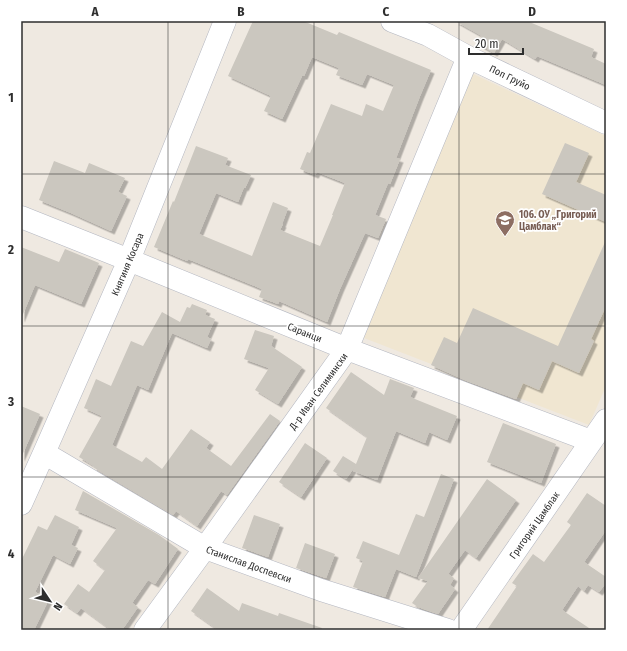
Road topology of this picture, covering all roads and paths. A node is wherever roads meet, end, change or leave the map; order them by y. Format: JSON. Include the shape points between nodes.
{"nodes":[{"id":1,"x":225,"y":21,"type":"edge"},
{"id":2,"x":392,"y":21,"type":"edge"},
{"id":3,"x":431,"y":28,"type":"edge"},
{"id":4,"x":468,"y":57,"type":"junction"},
{"id":5,"x":606,"y":123,"type":"edge"},
{"id":6,"x":21,"y":217,"type":"edge"},
{"id":7,"x":129,"y":260,"type":"junction"},
{"id":8,"x":347,"y":349,"type":"junction"},
{"id":9,"x":606,"y":420,"type":"edge"},
{"id":10,"x":591,"y":442,"type":"junction"},
{"id":11,"x":44,"y":453,"type":"junction"},
{"id":12,"x":21,"y":504,"type":"edge"},
{"id":13,"x":205,"y":548,"type":"junction"},
{"id":14,"x":145,"y":630,"type":"edge"},
{"id":15,"x":448,"y":630,"type":"edge"},
{"id":16,"x":462,"y":630,"type":"edge"}],
"edges":[{"from":1,"to":7,"type":"street","name":"Княгиня Косара"},
{"from":2,"to":3,"type":"street","name":"Поп Груйо"},
{"from":3,"to":4,"type":"street","name":"Поп Груйо"},
{"from":4,"to":5,"type":"street","name":"Поп Груйо"},
{"from":4,"to":8,"type":"street","name":"Д-р Иван Селимински"},
{"from":6,"to":7,"type":"street","name":"Саранци"},
{"from":7,"to":8,"type":"street","name":"Саранци"},
{"from":7,"to":11,"type":"street","name":"Княгиня Косара"},
{"from":8,"to":10,"type":"street","name":"Саранци"},
{"from":8,"to":13,"type":"street","name":"Д-р Иван Селимински"},
{"from":9,"to":10,"type":"street","name":"Григорий Цамблак"},
{"from":10,"to":16,"type":"street","name":"Григорий Цамблак"},
{"from":11,"to":12,"type":"street","name":"Княгиня Косара"},
{"from":11,"to":13,"type":"street","name":"Станислав Доспевски"},
{"from":13,"to":14,"type":"street","name":"Д-р Иван Селимински"},
{"from":13,"to":15,"type":"street","name":"Станислав Доспевски","via":[[320,590]]}]}
